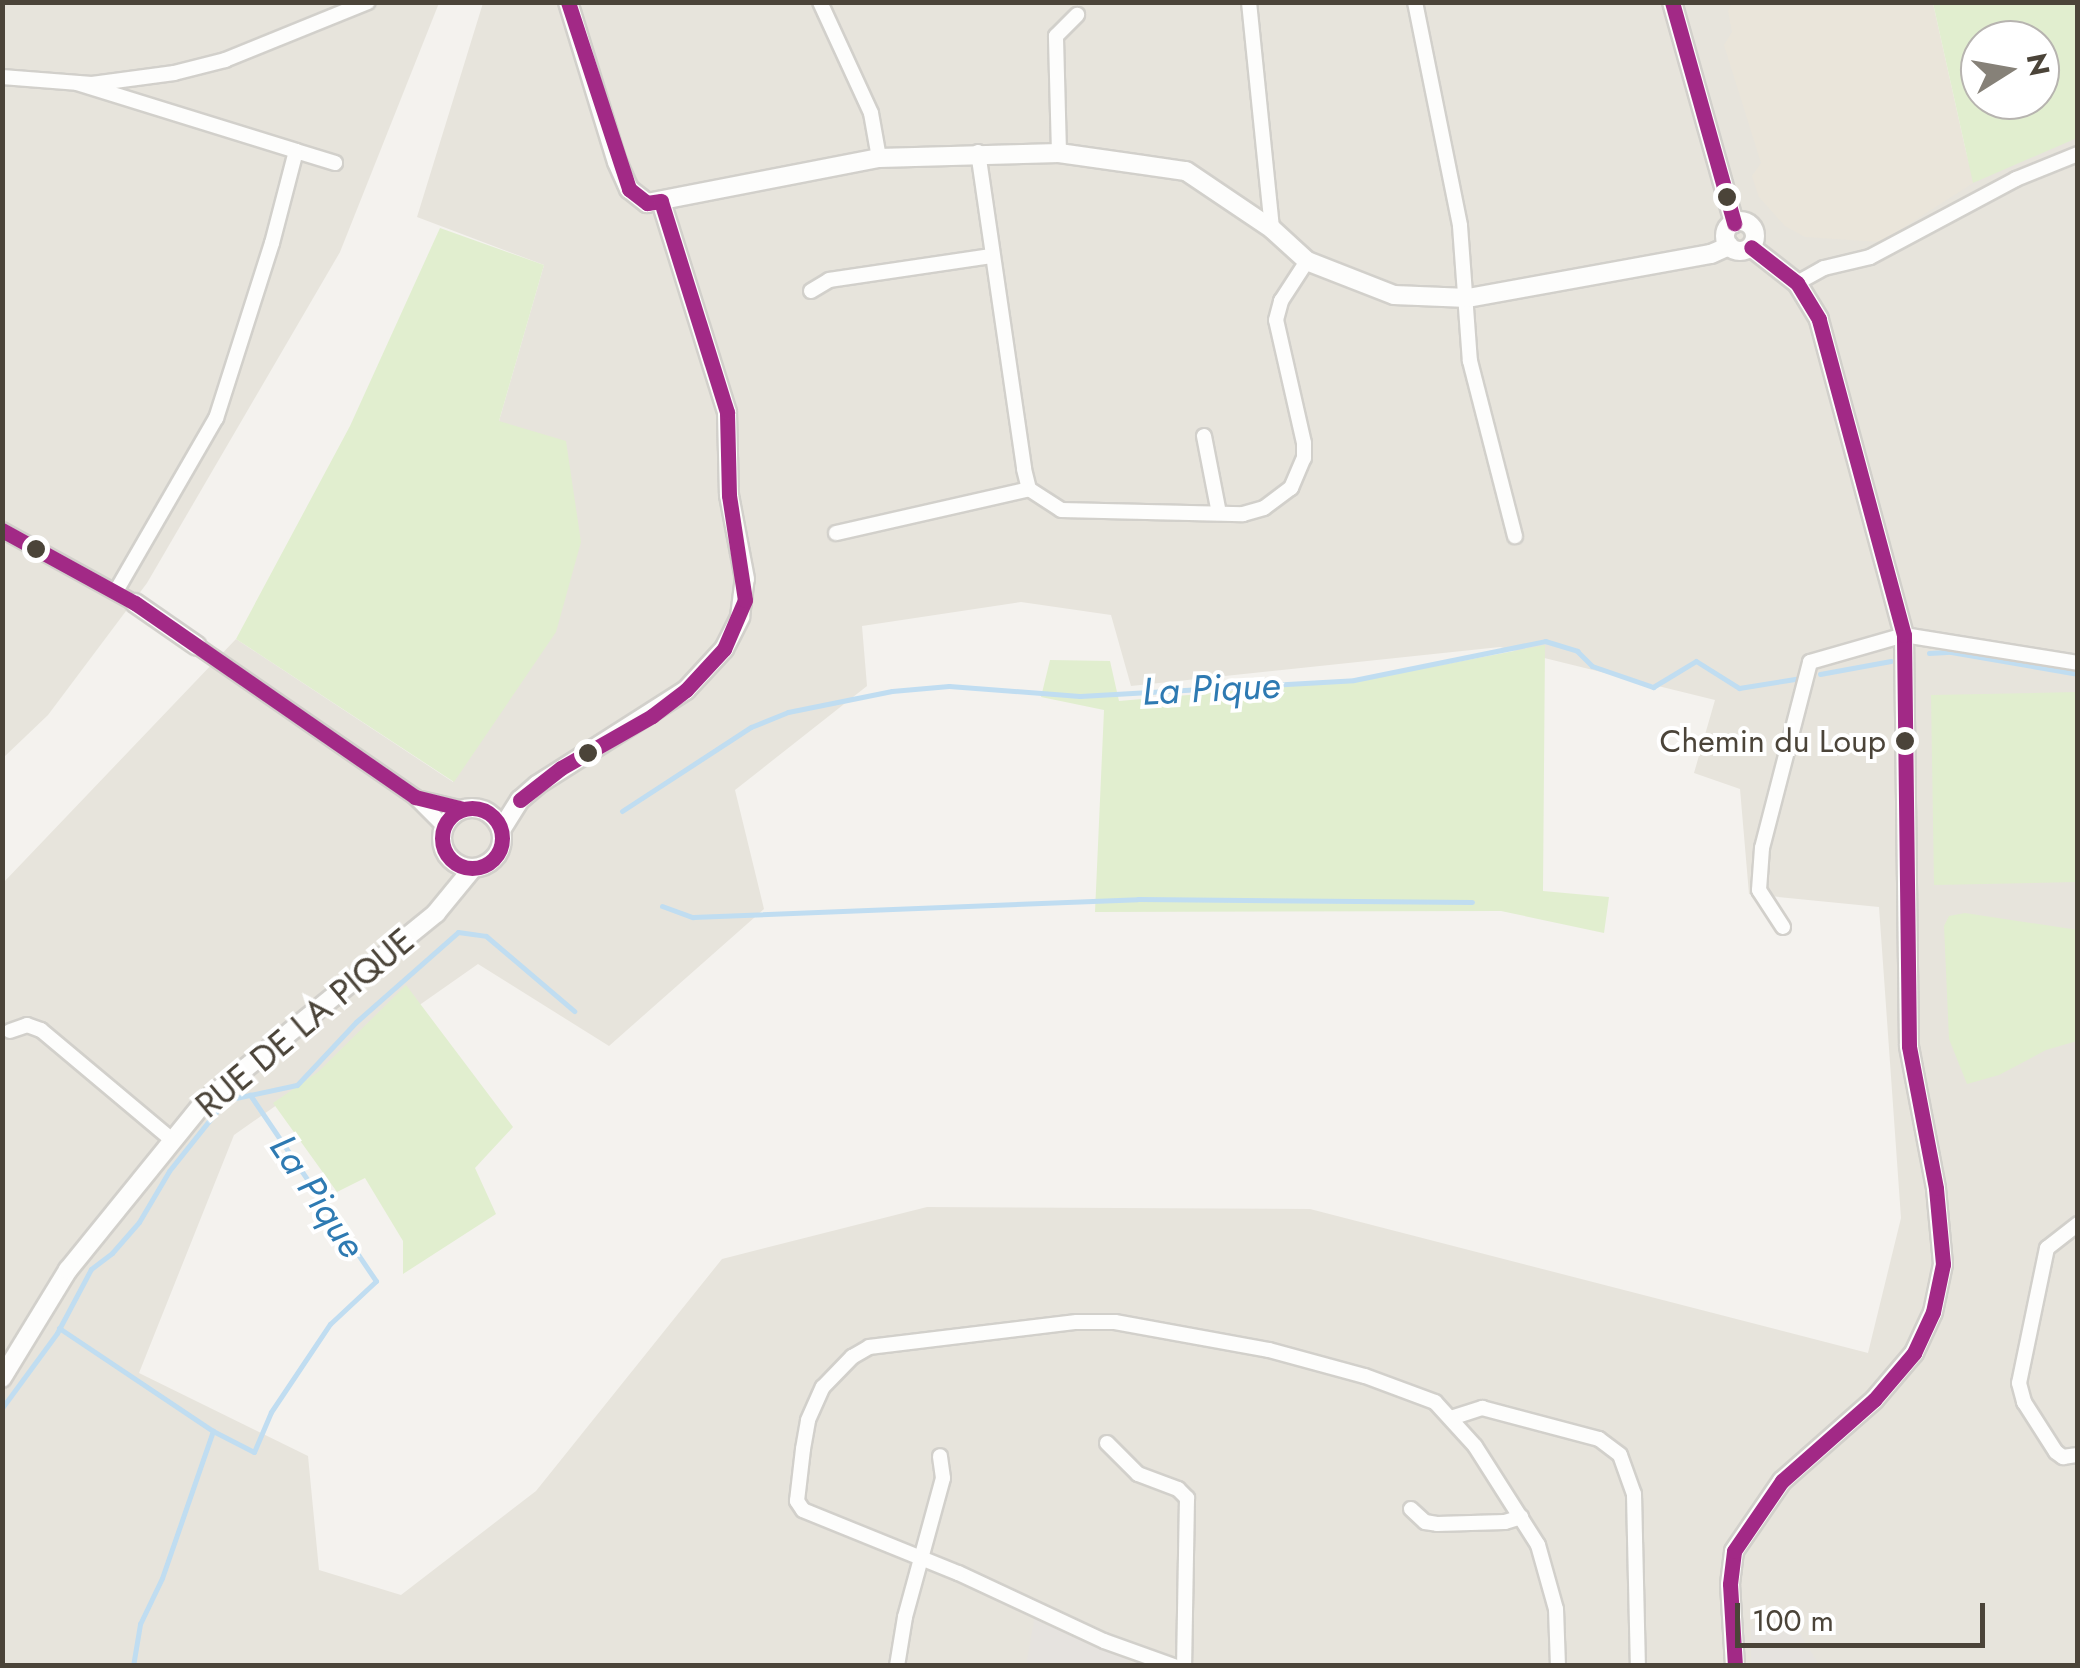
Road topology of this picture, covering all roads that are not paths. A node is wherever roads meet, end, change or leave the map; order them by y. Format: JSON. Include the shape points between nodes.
{"nodes":[{"id":1,"x":368,"y":2,"type":"edge"},
{"id":2,"x":568,"y":2,"type":"edge"},
{"id":3,"x":820,"y":2,"type":"edge"},
{"id":4,"x":1249,"y":2,"type":"edge"},
{"id":5,"x":1415,"y":2,"type":"edge"},
{"id":6,"x":1672,"y":2,"type":"edge"},
{"id":7,"x":1077,"y":15,"type":"dead end"},
{"id":8,"x":2,"y":77,"type":"edge"},
{"id":9,"x":78,"y":84,"type":"junction"},
{"id":10,"x":296,"y":150,"type":"junction"},
{"id":11,"x":978,"y":152,"type":"junction"},
{"id":12,"x":1059,"y":152,"type":"junction"},
{"id":13,"x":2078,"y":154,"type":"edge"},
{"id":14,"x":880,"y":158,"type":"junction"},
{"id":15,"x":334,"y":162,"type":"dead end"},
{"id":16,"x":661,"y":200,"type":"junction"},
{"id":17,"x":1734,"y":223,"type":"junction"},
{"id":18,"x":1272,"y":230,"type":"junction"},
{"id":19,"x":1729,"y":246,"type":"junction"},
{"id":20,"x":1751,"y":247,"type":"junction"},
{"id":21,"x":992,"y":256,"type":"junction"},
{"id":22,"x":1308,"y":261,"type":"junction"},
{"id":23,"x":1797,"y":283,"type":"junction"},
{"id":24,"x":811,"y":291,"type":"dead end"},
{"id":25,"x":1468,"y":298,"type":"junction"},
{"id":26,"x":1204,"y":436,"type":"dead end"},
{"id":27,"x":1028,"y":489,"type":"junction"},
{"id":28,"x":1219,"y":513,"type":"junction"},
{"id":29,"x":2,"y":530,"type":"edge"},
{"id":30,"x":836,"y":533,"type":"dead end"},
{"id":31,"x":1515,"y":536,"type":"dead end"},
{"id":32,"x":116,"y":591,"type":"junction"},
{"id":33,"x":135,"y":603,"type":"joint"},
{"id":34,"x":1904,"y":635,"type":"junction"},
{"id":35,"x":196,"y":646,"type":"joint"},
{"id":36,"x":2078,"y":663,"type":"edge"},
{"id":37,"x":415,"y":797,"type":"junction"},
{"id":38,"x":520,"y":800,"type":"junction"},
{"id":39,"x":464,"y":809,"type":"junction"},
{"id":40,"x":486,"y":812,"type":"junction"},
{"id":41,"x":445,"y":826,"type":"junction"},
{"id":42,"x":501,"y":830,"type":"junction"},
{"id":43,"x":450,"y":858,"type":"junction"},
{"id":44,"x":473,"y":868,"type":"junction"},
{"id":45,"x":436,"y":914,"type":"junction"},
{"id":46,"x":1783,"y":926,"type":"dead end"},
{"id":47,"x":10,"y":1031,"type":"dead end"},
{"id":48,"x":172,"y":1140,"type":"junction"},
{"id":49,"x":2078,"y":1224,"type":"edge"},
{"id":50,"x":2,"y":1378,"type":"edge"},
{"id":51,"x":1451,"y":1418,"type":"junction"},
{"id":52,"x":1107,"y":1443,"type":"dead end"},
{"id":53,"x":940,"y":1456,"type":"dead end"},
{"id":54,"x":2078,"y":1456,"type":"edge"},
{"id":55,"x":1411,"y":1508,"type":"dead end"},
{"id":56,"x":1521,"y":1518,"type":"junction"},
{"id":57,"x":920,"y":1560,"type":"junction"},
{"id":58,"x":897,"y":1666,"type":"edge"},
{"id":59,"x":1174,"y":1666,"type":"edge"},
{"id":60,"x":1184,"y":1666,"type":"edge"},
{"id":61,"x":1558,"y":1666,"type":"edge"},
{"id":62,"x":1638,"y":1666,"type":"edge"},
{"id":63,"x":1735,"y":1666,"type":"edge"}],
"edges":[{"from":1,"to":9,"type":"street","via":[[204,66]]},
{"from":2,"to":16,"type":"street","via":[[616,162],[647,203]]},
{"from":3,"to":14,"type":"street","via":[[871,113]]},
{"from":4,"to":18,"type":"street"},
{"from":5,"to":25,"type":"street"},
{"from":6,"to":17,"type":"street"},
{"from":7,"to":12,"type":"street","via":[[1056,36]]},
{"from":8,"to":9,"type":"street"},
{"from":9,"to":10,"type":"street"},
{"from":10,"to":15,"type":"street"},
{"from":10,"to":32,"type":"street","via":[[216,418]]},
{"from":11,"to":12,"type":"street"},
{"from":11,"to":14,"type":"street"},
{"from":11,"to":21,"type":"street"},
{"from":12,"to":18,"type":"street","via":[[1186,171]]},
{"from":13,"to":23,"type":"street","via":[[2016,179],[1870,257],[1824,268]]},
{"from":14,"to":16,"type":"street"},
{"from":16,"to":38,"type":"street","via":[[727,412],[729,495],[745,579],[740,617],[724,649],[686,690]]},
{"from":17,"to":19,"type":"street","via":[[1726,232]]},
{"from":17,"to":20,"type":"street","via":[[1752,228]]},
{"from":18,"to":22,"type":"street"},
{"from":19,"to":20,"type":"street"},
{"from":19,"to":25,"type":"street"},
{"from":20,"to":23,"type":"street"},
{"from":21,"to":24,"type":"street","via":[[830,280]]},
{"from":21,"to":27,"type":"street"},
{"from":22,"to":25,"type":"street","via":[[1394,296]]},
{"from":22,"to":28,"type":"street","via":[[1276,320],[1304,443],[1298,476],[1264,508]]},
{"from":23,"to":34,"type":"street","via":[[1834,362]]},
{"from":25,"to":31,"type":"street","via":[[1470,361]]},
{"from":26,"to":28,"type":"street"},
{"from":27,"to":28,"type":"street","via":[[1076,513]]},
{"from":27,"to":30,"type":"street"},
{"from":29,"to":32,"type":"street"},
{"from":32,"to":33,"type":"street"},
{"from":33,"to":35,"type":"street"},
{"from":34,"to":36,"type":"street"},
{"from":34,"to":46,"type":"street","via":[[1810,662],[1762,848],[1759,890]]},
{"from":34,"to":63,"type":"street","via":[[1909,1046],[1943,1264],[1934,1312],[1914,1353],[1874,1400],[1782,1481],[1734,1551]]},
{"from":35,"to":37,"type":"street"},
{"from":37,"to":39,"type":"street"},
{"from":37,"to":41,"type":"street"},
{"from":38,"to":40,"type":"street"},
{"from":38,"to":42,"type":"street"},
{"from":39,"to":40,"type":"street"},
{"from":39,"to":41,"type":"street"},
{"from":40,"to":42,"type":"street"},
{"from":41,"to":43,"type":"street"},
{"from":42,"to":44,"type":"street","via":[[496,857]]},
{"from":43,"to":44,"type":"street"},
{"from":43,"to":45,"type":"street","name":"RUE DE LA PIQUE"},
{"from":44,"to":45,"type":"street","name":"RUE DE LA PIQUE"},
{"from":45,"to":48,"type":"street","name":"RUE DE LA PIQUE","via":[[226,1082]]},
{"from":47,"to":48,"type":"street","via":[[27,1025],[41,1030]]},
{"from":48,"to":50,"type":"street","name":"RUE DE LA PIQUE","via":[[68,1270]]},
{"from":49,"to":54,"type":"street","via":[[2048,1248],[2019,1383],[2056,1452]]},
{"from":51,"to":56,"type":"street"},
{"from":51,"to":57,"type":"street","via":[[1434,1402],[1365,1376],[1115,1322],[868,1348],[815,1400],[797,1501],[822,1521]]},
{"from":51,"to":62,"type":"street","via":[[1482,1408],[1600,1439],[1620,1455],[1634,1494]]},
{"from":52,"to":60,"type":"street","via":[[1138,1474],[1186,1498]]},
{"from":53,"to":57,"type":"street","via":[[944,1478]]},
{"from":55,"to":56,"type":"street","via":[[1438,1524]]},
{"from":56,"to":61,"type":"street","via":[[1550,1578]]},
{"from":57,"to":58,"type":"street"},
{"from":57,"to":59,"type":"street"}]}
